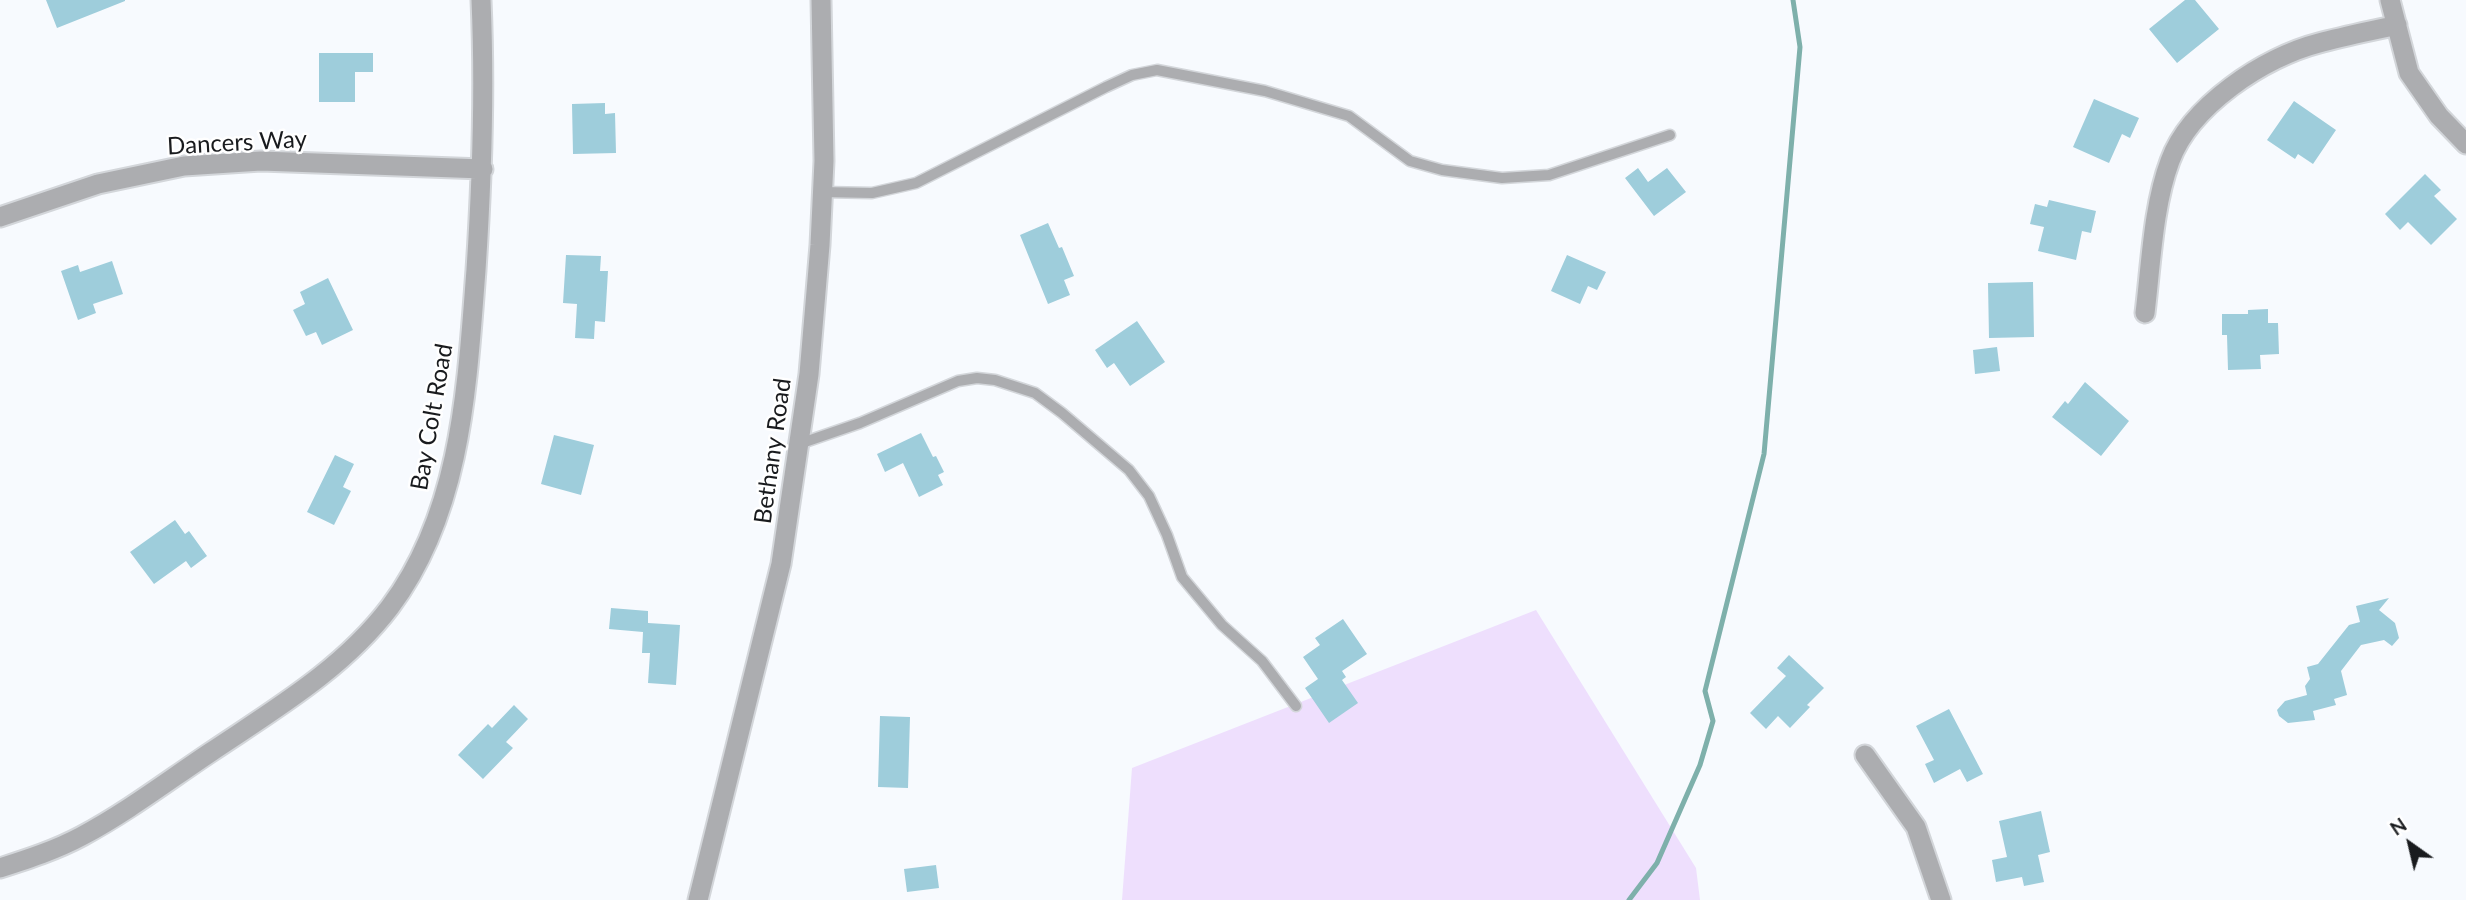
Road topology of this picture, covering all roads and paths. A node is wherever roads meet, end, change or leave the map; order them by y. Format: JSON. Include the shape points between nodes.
{"nodes":[{"id":1,"x":481,"y":0,"type":"edge"},
{"id":2,"x":821,"y":0,"type":"edge"},
{"id":3,"x":2390,"y":0,"type":"edge"},
{"id":4,"x":2397,"y":25,"type":"junction"},
{"id":5,"x":1670,"y":135,"type":"dead end"},
{"id":6,"x":2466,"y":144,"type":"edge"},
{"id":7,"x":483,"y":169,"type":"junction"},
{"id":8,"x":822,"y":192,"type":"junction"},
{"id":9,"x":0,"y":217,"type":"edge"},
{"id":10,"x":2145,"y":313,"type":"dead end"},
{"id":11,"x":799,"y":444,"type":"junction"},
{"id":12,"x":1296,"y":706,"type":"dead end"},
{"id":13,"x":1865,"y":755,"type":"dead end"},
{"id":14,"x":0,"y":868,"type":"edge"},
{"id":15,"x":698,"y":900,"type":"edge"},
{"id":16,"x":1941,"y":900,"type":"edge"}],
"edges":[{"from":1,"to":7,"type":"street","name":"Bay Colt Road"},
{"from":2,"to":8,"type":"street","name":"Bethany Road"},
{"from":3,"to":4,"type":"street"},
{"from":4,"to":6,"type":"street","via":[[2409,73],[2439,116]]},
{"from":4,"to":10,"type":"street","via":[[2316,43],[2277,60],[2238,80],[2189,125],[2170,161],[2155,221]]},
{"from":5,"to":8,"type":"lane","via":[[1549,175],[1502,178],[1410,161],[1349,116],[1243,86],[1157,70],[1106,87],[916,183],[872,193]]},
{"from":7,"to":9,"type":"street","name":"Dancers Way","via":[[261,162],[184,166],[98,184]]},
{"from":7,"to":14,"type":"street","name":"Bay Colt Road","via":[[471,330],[449,484],[425,548],[390,606],[359,645],[311,685],[82,836]]},
{"from":8,"to":11,"type":"street","name":"Bethany Road","via":[[814,338]]},
{"from":11,"to":12,"type":"lane","via":[[958,381],[995,380],[1035,393],[1129,470],[1149,496],[1182,577],[1222,625],[1262,661]]},
{"from":11,"to":15,"type":"street","name":"Bethany Road","via":[[781,564]]},
{"from":13,"to":16,"type":"street","via":[[1916,827]]}]}
